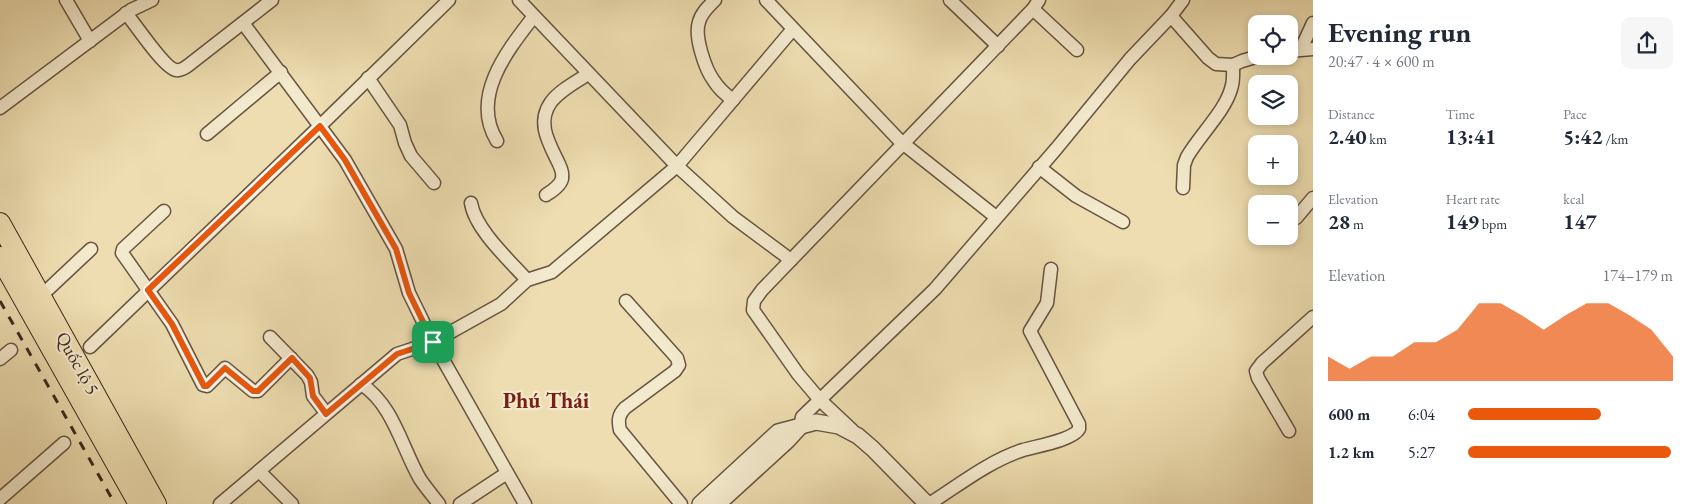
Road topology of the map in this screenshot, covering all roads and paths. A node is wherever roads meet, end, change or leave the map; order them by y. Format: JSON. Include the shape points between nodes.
{"nodes":[{"id":1,"x":66,"y":0,"type":"edge"},
{"id":2,"x":152,"y":0,"type":"edge"},
{"id":3,"x":272,"y":0,"type":"edge"},
{"id":4,"x":449,"y":0,"type":"edge"},
{"id":5,"x":519,"y":0,"type":"edge"},
{"id":6,"x":715,"y":0,"type":"edge"},
{"id":7,"x":766,"y":0,"type":"edge"},
{"id":8,"x":950,"y":0,"type":"edge"},
{"id":9,"x":1183,"y":0,"type":"edge"},
{"id":10,"x":1036,"y":5,"type":"edge"},
{"id":11,"x":132,"y":8,"type":"edge"},
{"id":12,"x":534,"y":16,"type":"junction"},
{"id":13,"x":1171,"y":16,"type":"junction"},
{"id":14,"x":243,"y":23,"type":"junction"},
{"id":15,"x":1313,"y":23,"type":"edge"},
{"id":16,"x":793,"y":28,"type":"junction"},
{"id":17,"x":90,"y":41,"type":"junction"},
{"id":18,"x":998,"y":46,"type":"junction"},
{"id":19,"x":1077,"y":50,"type":"dead end"},
{"id":20,"x":1301,"y":50,"type":"edge"},
{"id":21,"x":1248,"y":59,"type":"edge"},
{"id":22,"x":1233,"y":65,"type":"junction"},
{"id":23,"x":281,"y":72,"type":"junction"},
{"id":24,"x":588,"y":74,"type":"junction"},
{"id":25,"x":368,"y":78,"type":"junction"},
{"id":26,"x":733,"y":100,"type":"junction"},
{"id":27,"x":0,"y":108,"type":"edge"},
{"id":28,"x":320,"y":126,"type":"junction"},
{"id":29,"x":207,"y":134,"type":"dead end"},
{"id":30,"x":497,"y":142,"type":"dead end"},
{"id":31,"x":904,"y":144,"type":"junction"},
{"id":32,"x":677,"y":166,"type":"junction"},
{"id":33,"x":1039,"y":167,"type":"junction"},
{"id":34,"x":434,"y":183,"type":"dead end"},
{"id":35,"x":1183,"y":188,"type":"dead end"},
{"id":36,"x":546,"y":196,"type":"dead end"},
{"id":37,"x":1313,"y":198,"type":"edge"},
{"id":38,"x":471,"y":203,"type":"dead end"},
{"id":39,"x":164,"y":212,"type":"dead end"},
{"id":40,"x":1298,"y":216,"type":"edge"},
{"id":41,"x":996,"y":217,"type":"junction"},
{"id":42,"x":0,"y":222,"type":"edge"},
{"id":43,"x":1123,"y":222,"type":"dead end"},
{"id":44,"x":91,"y":249,"type":"dead end"},
{"id":45,"x":0,"y":257,"type":"edge"},
{"id":46,"x":791,"y":260,"type":"junction"},
{"id":47,"x":1051,"y":269,"type":"dead end"},
{"id":48,"x":527,"y":280,"type":"junction"},
{"id":49,"x":148,"y":290,"type":"junction"},
{"id":50,"x":41,"y":296,"type":"junction"},
{"id":51,"x":626,"y":301,"type":"dead end"},
{"id":52,"x":1313,"y":316,"type":"edge"},
{"id":53,"x":270,"y":337,"type":"dead end"},
{"id":54,"x":433,"y":342,"type":"junction"},
{"id":55,"x":90,"y":347,"type":"dead end"},
{"id":56,"x":11,"y":350,"type":"dead end"},
{"id":57,"x":292,"y":358,"type":"junction"},
{"id":58,"x":0,"y":359,"type":"edge"},
{"id":59,"x":361,"y":384,"type":"junction"},
{"id":60,"x":820,"y":400,"type":"junction"},
{"id":61,"x":326,"y":414,"type":"junction"},
{"id":62,"x":800,"y":427,"type":"junction"},
{"id":63,"x":1289,"y":431,"type":"dead end"},
{"id":64,"x":858,"y":436,"type":"junction"},
{"id":65,"x":64,"y":443,"type":"dead end"},
{"id":66,"x":259,"y":470,"type":"junction"},
{"id":67,"x":507,"y":473,"type":"junction"},
{"id":68,"x":0,"y":499,"type":"edge"},
{"id":69,"x":139,"y":504,"type":"edge"},
{"id":70,"x":156,"y":504,"type":"edge"},
{"id":71,"x":220,"y":504,"type":"edge"},
{"id":72,"x":292,"y":504,"type":"edge"},
{"id":73,"x":439,"y":504,"type":"edge"},
{"id":74,"x":460,"y":504,"type":"edge"},
{"id":75,"x":525,"y":504,"type":"edge"},
{"id":76,"x":681,"y":504,"type":"edge"},
{"id":77,"x":700,"y":504,"type":"edge"},
{"id":78,"x":718,"y":504,"type":"edge"},
{"id":79,"x":928,"y":504,"type":"edge"}],
"edges":[{"from":1,"to":17,"type":"street"},
{"from":2,"to":11,"type":"street"},
{"from":3,"to":14,"type":"street"},
{"from":4,"to":25,"type":"street"},
{"from":5,"to":12,"type":"street"},
{"from":6,"to":26,"type":"street","via":[[702,15],[698,34],[708,71]]},
{"from":7,"to":16,"type":"street"},
{"from":8,"to":18,"type":"street"},
{"from":9,"to":13,"type":"street"},
{"from":10,"to":18,"type":"street"},
{"from":10,"to":19,"type":"street"},
{"from":11,"to":14,"type":"street","via":[[163,61],[174,70],[190,64]]},
{"from":11,"to":17,"type":"street"},
{"from":12,"to":24,"type":"street"},
{"from":12,"to":30,"type":"street","via":[[506,55],[490,90],[488,122]]},
{"from":13,"to":22,"type":"street","via":[[1208,58],[1216,64]]},
{"from":13,"to":33,"type":"street","via":[[1130,59]]},
{"from":14,"to":23,"type":"street"},
{"from":15,"to":20,"type":"street"},
{"from":16,"to":26,"type":"street"},
{"from":16,"to":31,"type":"street"},
{"from":17,"to":27,"type":"street"},
{"from":18,"to":31,"type":"street"},
{"from":21,"to":22,"type":"street"},
{"from":22,"to":35,"type":"street","via":[[1231,91],[1187,157]]},
{"from":23,"to":28,"type":"street"},
{"from":23,"to":29,"type":"street"},
{"from":24,"to":32,"type":"street"},
{"from":24,"to":36,"type":"street","via":[[556,96],[544,117],[545,133],[562,177]]},
{"from":25,"to":28,"type":"street"},
{"from":25,"to":34,"type":"street","via":[[397,120],[411,156]]},
{"from":26,"to":32,"type":"street"},
{"from":28,"to":49,"type":"street"},
{"from":28,"to":54,"type":"street","via":[[345,160],[396,249],[409,293]]},
{"from":31,"to":41,"type":"street"},
{"from":31,"to":46,"type":"street"},
{"from":32,"to":46,"type":"street","via":[[733,217]]},
{"from":32,"to":48,"type":"street","via":[[552,272]]},
{"from":33,"to":41,"type":"street"},
{"from":33,"to":43,"type":"street","via":[[1076,196]]},
{"from":37,"to":40,"type":"street"},
{"from":38,"to":48,"type":"street","via":[[480,225]]},
{"from":39,"to":49,"type":"street","via":[[122,251]]},
{"from":41,"to":60,"type":"street","via":[[934,289]]},
{"from":42,"to":50,"type":"highway","name":"Quốc lộ 5"},
{"from":44,"to":50,"type":"street"},
{"from":45,"to":69,"type":"highway","name":"Quốc lộ 5"},
{"from":46,"to":60,"type":"street","via":[[754,301],[753,310]]},
{"from":47,"to":79,"type":"street","via":[[1047,304],[1030,331],[1079,428],[1073,436],[1003,458]]},
{"from":48,"to":54,"type":"street","via":[[501,304]]},
{"from":49,"to":55,"type":"street"},
{"from":49,"to":57,"type":"street","via":[[172,324],[204,386],[225,368],[253,391],[258,391]]},
{"from":50,"to":70,"type":"highway","name":"Quốc lộ 5"},
{"from":51,"to":76,"type":"street","via":[[680,365],[625,408],[618,424]]},
{"from":52,"to":63,"type":"street","via":[[1256,370]]},
{"from":53,"to":57,"type":"street"},
{"from":54,"to":59,"type":"street","via":[[397,354]]},
{"from":54,"to":67,"type":"street"},
{"from":56,"to":58,"type":"street"},
{"from":57,"to":61,"type":"street","via":[[310,378],[313,396]]},
{"from":59,"to":61,"type":"street"},
{"from":59,"to":73,"type":"street","via":[[382,403],[420,479]]},
{"from":60,"to":62,"type":"street","via":[[802,417]]},
{"from":60,"to":64,"type":"street"},
{"from":61,"to":66,"type":"street"},
{"from":62,"to":64,"type":"street","via":[[816,422],[839,426]]},
{"from":62,"to":77,"type":"street","via":[[778,432]]},
{"from":62,"to":78,"type":"street"},
{"from":64,"to":79,"type":"street"},
{"from":65,"to":68,"type":"street"},
{"from":66,"to":71,"type":"street"},
{"from":66,"to":72,"type":"street"},
{"from":67,"to":74,"type":"street"},
{"from":67,"to":75,"type":"street"}]}
